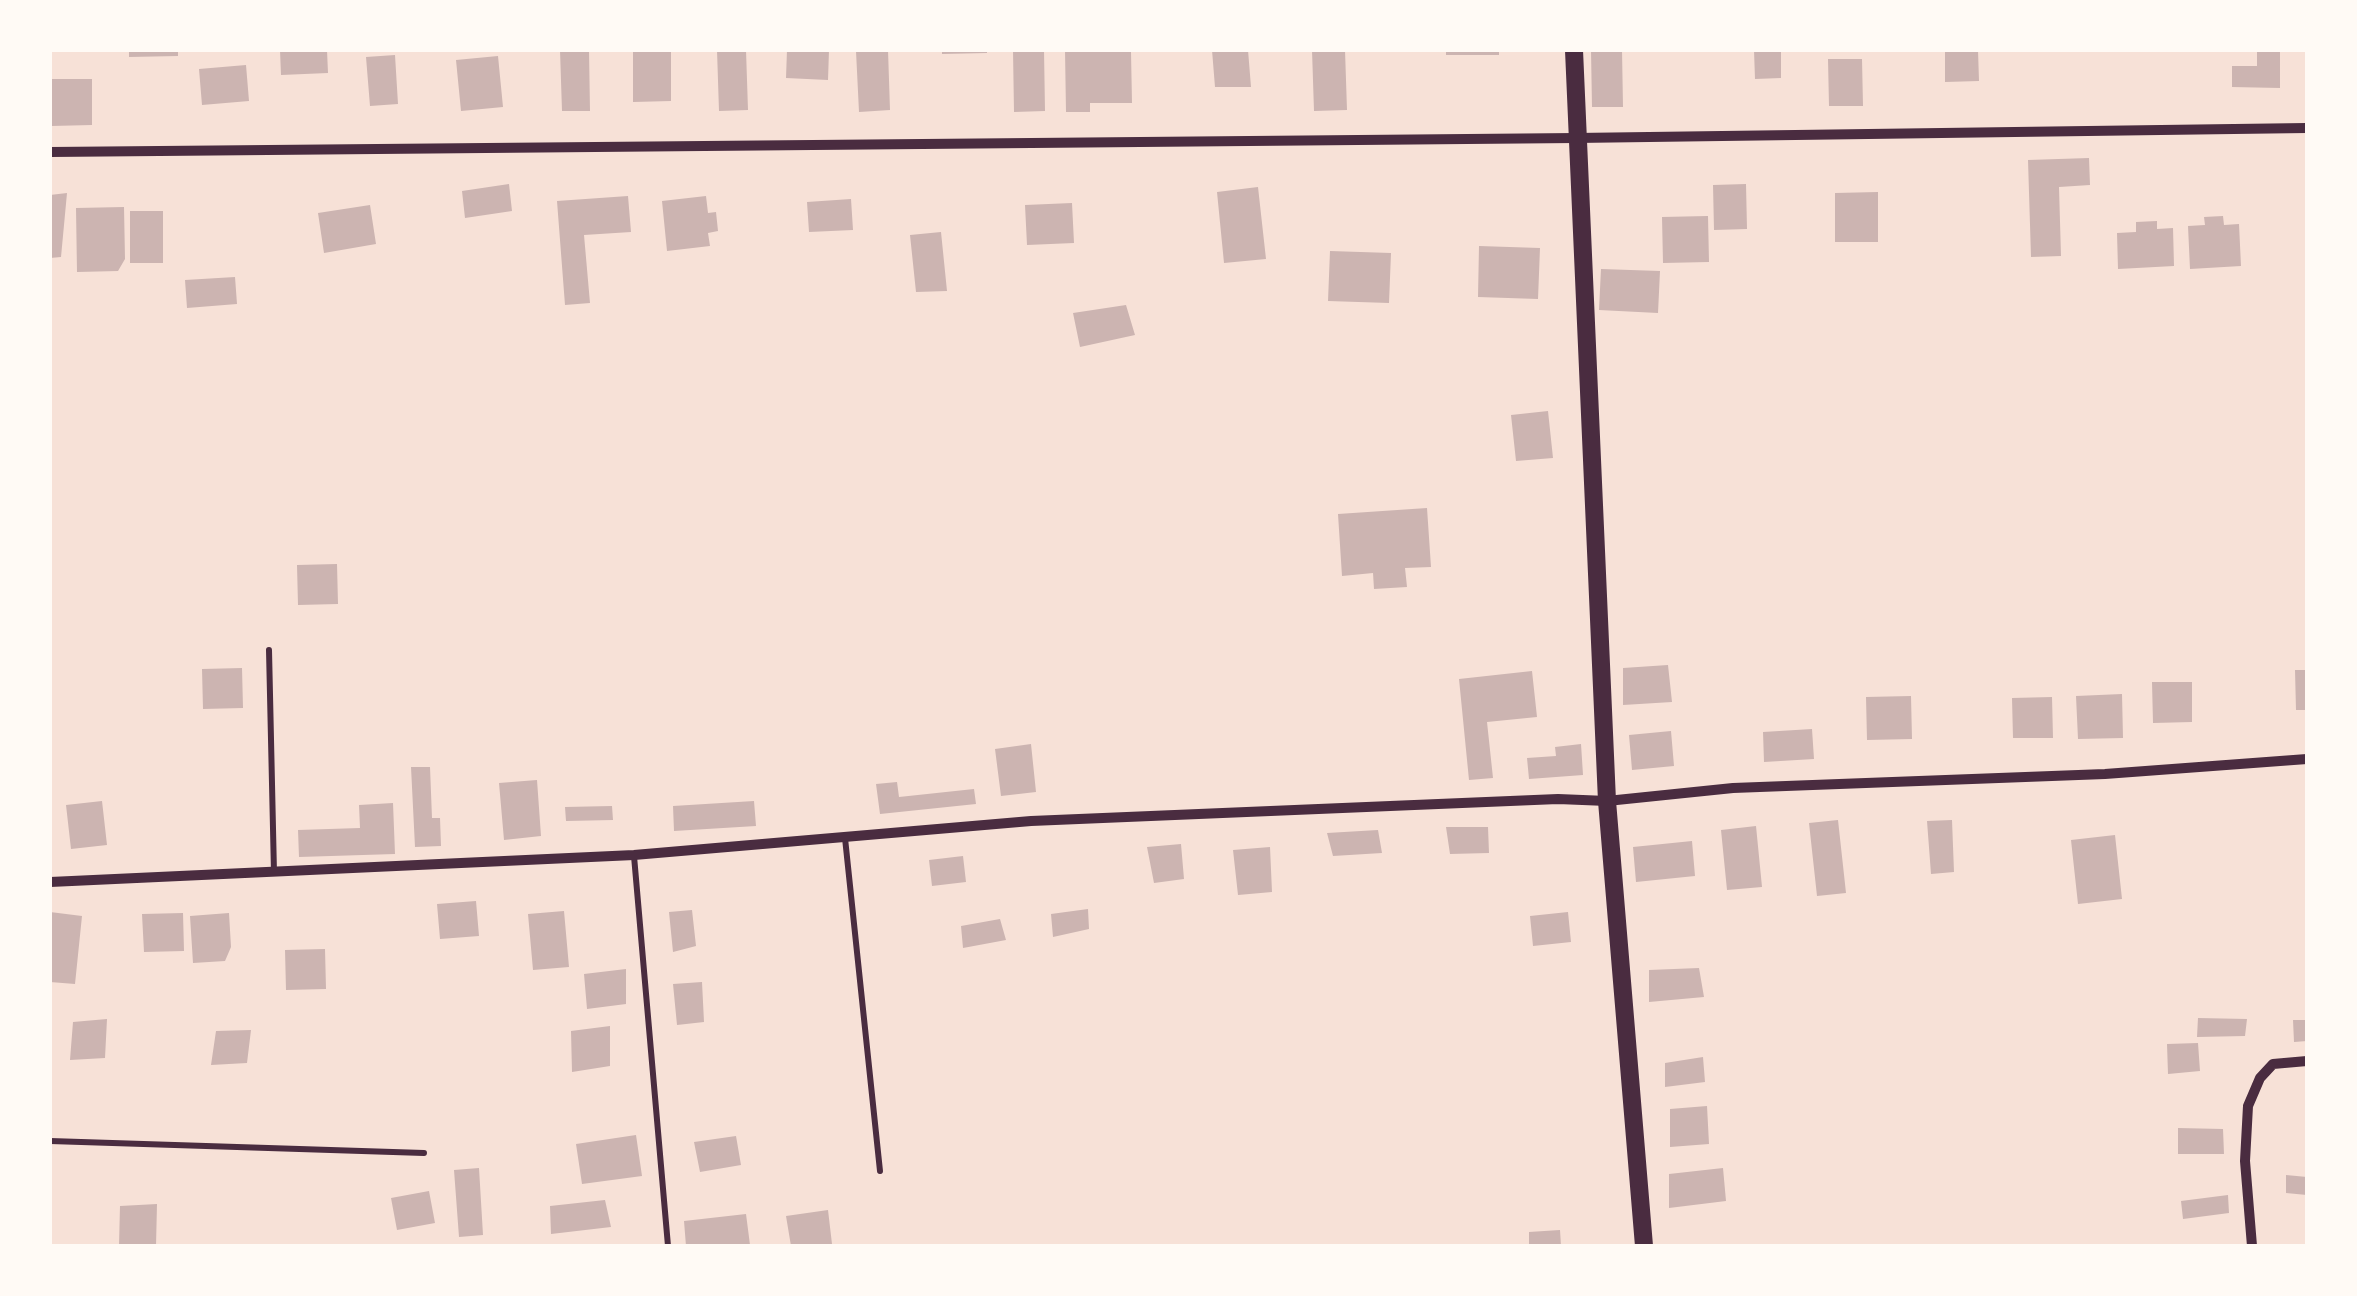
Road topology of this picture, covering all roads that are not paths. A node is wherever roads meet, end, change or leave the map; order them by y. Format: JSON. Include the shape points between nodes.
{"nodes":[{"id":1,"x":1574,"y":50,"type":"edge"},
{"id":2,"x":2307,"y":128,"type":"edge"},
{"id":3,"x":1576,"y":138,"type":"junction"},
{"id":4,"x":50,"y":152,"type":"edge"},
{"id":5,"x":269,"y":650,"type":"dead end"},
{"id":6,"x":2307,"y":760,"type":"edge"},
{"id":7,"x":1607,"y":801,"type":"junction"},
{"id":8,"x":844,"y":837,"type":"junction"},
{"id":9,"x":634,"y":855,"type":"junction"},
{"id":10,"x":274,"y":874,"type":"junction"},
{"id":11,"x":50,"y":882,"type":"edge"},
{"id":12,"x":2307,"y":1061,"type":"edge"},
{"id":13,"x":50,"y":1142,"type":"edge"},
{"id":14,"x":424,"y":1153,"type":"dead end"},
{"id":15,"x":880,"y":1171,"type":"dead end"},
{"id":16,"x":668,"y":1246,"type":"edge"},
{"id":17,"x":1644,"y":1246,"type":"edge"},
{"id":18,"x":2252,"y":1246,"type":"edge"}],
"edges":[{"from":1,"to":3,"type":"street"},
{"from":2,"to":3,"type":"street"},
{"from":3,"to":4,"type":"street"},
{"from":3,"to":7,"type":"street"},
{"from":5,"to":10,"type":"lane"},
{"from":6,"to":7,"type":"street","via":[[1733,788]]},
{"from":7,"to":8,"type":"street","via":[[1259,810]]},
{"from":7,"to":17,"type":"street"},
{"from":8,"to":9,"type":"street"},
{"from":8,"to":15,"type":"lane"},
{"from":9,"to":10,"type":"street"},
{"from":9,"to":16,"type":"lane"},
{"from":10,"to":11,"type":"street"},
{"from":12,"to":18,"type":"street","via":[[2273,1064],[2248,1106]]},
{"from":13,"to":14,"type":"lane"}]}
